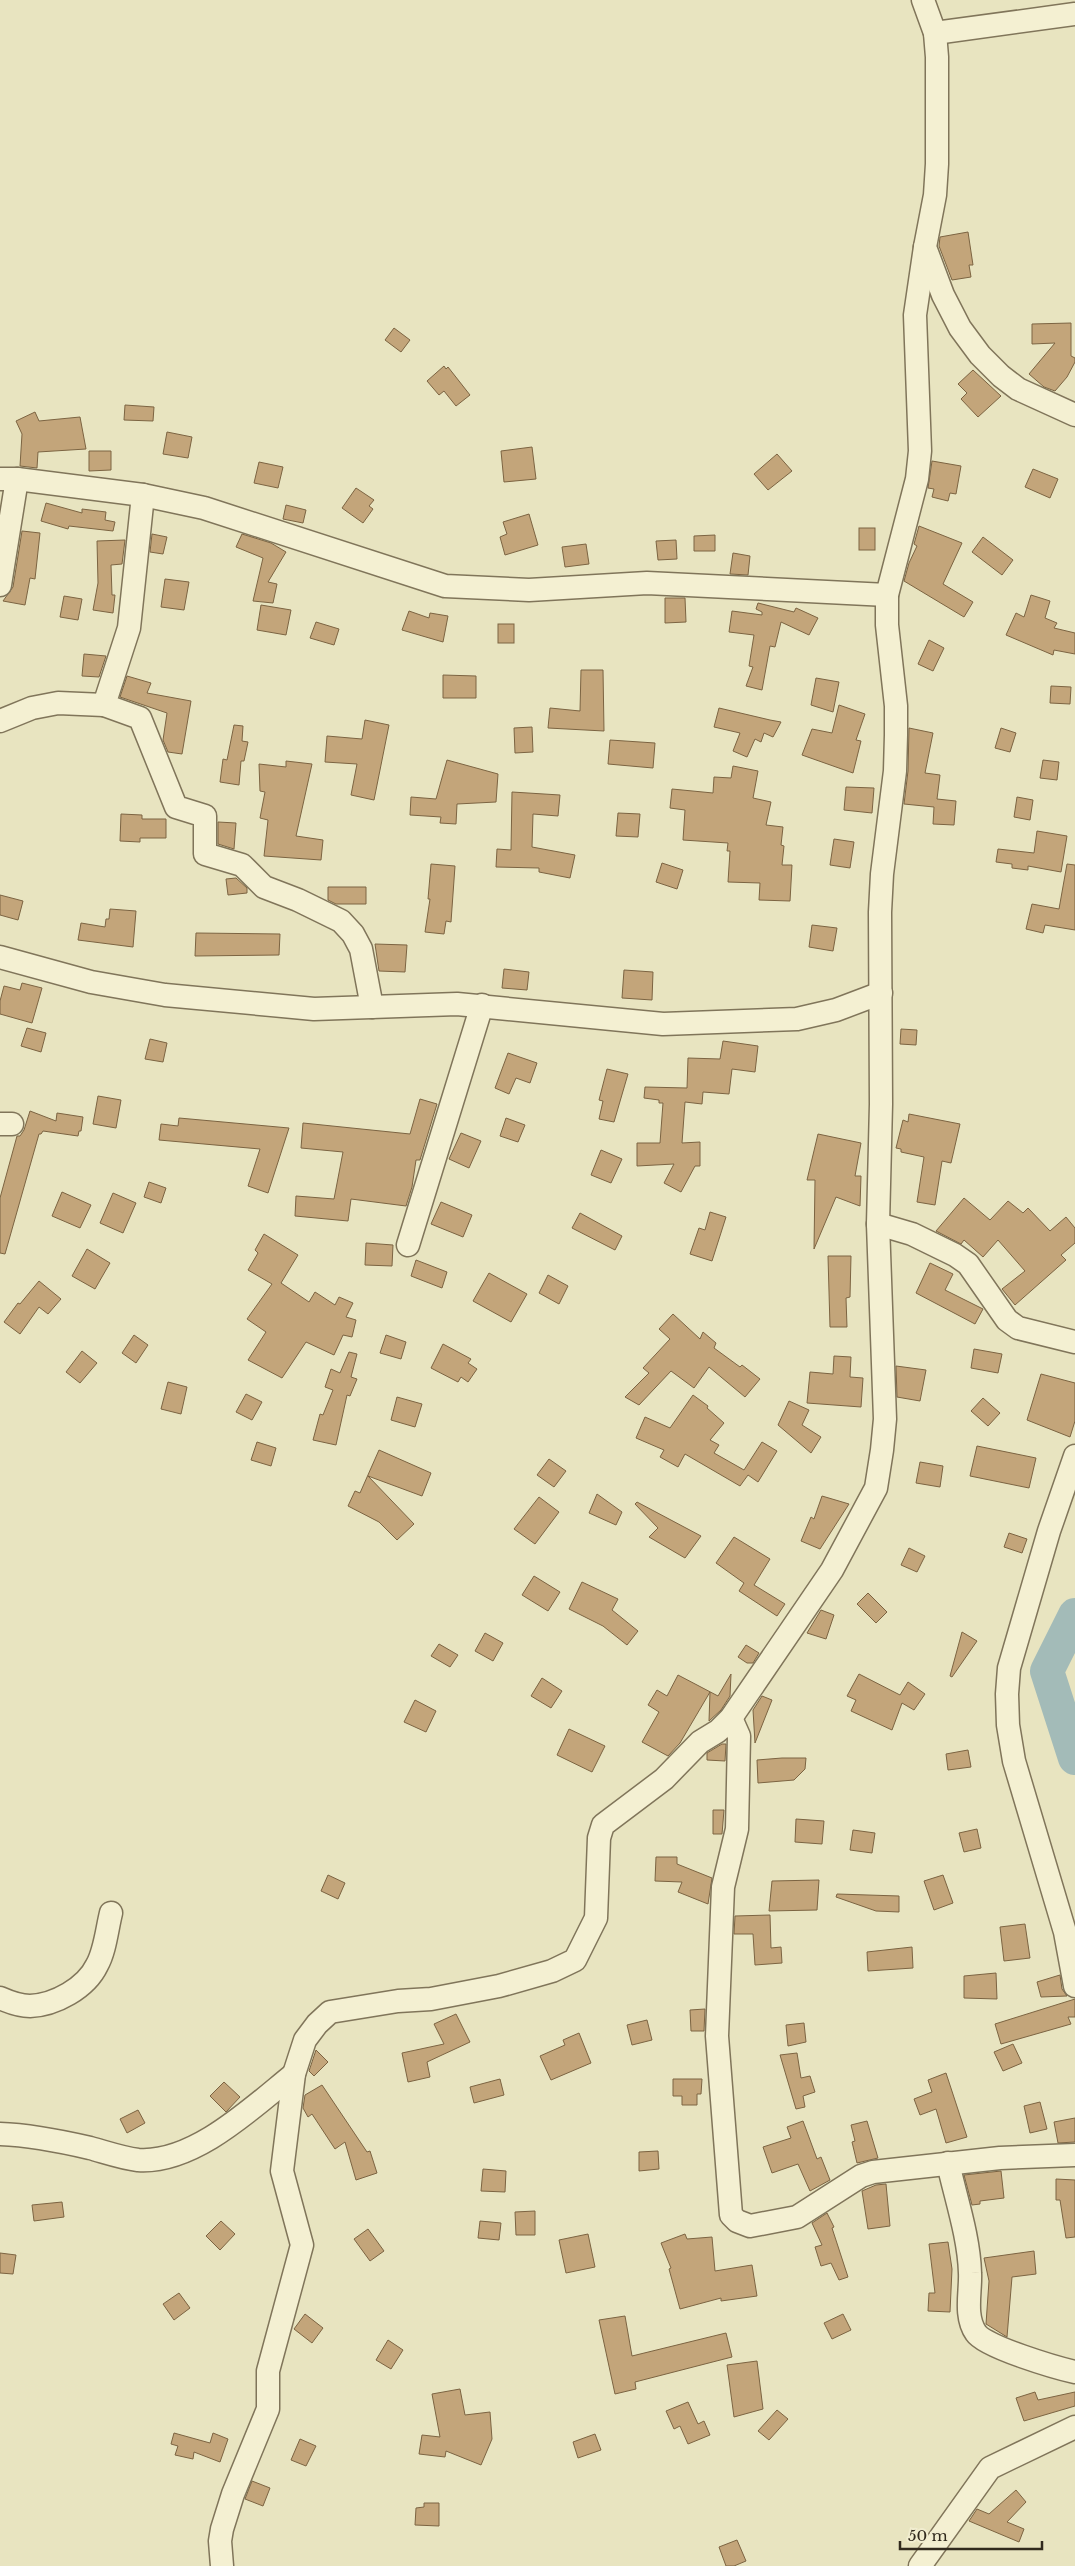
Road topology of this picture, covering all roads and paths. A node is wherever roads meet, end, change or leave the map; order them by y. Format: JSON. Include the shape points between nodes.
{"nodes":[{"id":1,"x":923,"y":0,"type":"edge"},
{"id":2,"x":1075,"y":14,"type":"edge"},
{"id":3,"x":935,"y":33,"type":"junction"},
{"id":4,"x":925,"y":247,"type":"junction"},
{"id":5,"x":1075,"y":416,"type":"edge"},
{"id":6,"x":9,"y":479,"type":"edge"},
{"id":7,"x":143,"y":495,"type":"junction"},
{"id":8,"x":0,"y":585,"type":"edge"},
{"id":9,"x":887,"y":594,"type":"junction"},
{"id":10,"x":104,"y":705,"type":"junction"},
{"id":11,"x":0,"y":721,"type":"edge"},
{"id":12,"x":0,"y":957,"type":"edge"},
{"id":13,"x":881,"y":992,"type":"junction"},
{"id":14,"x":482,"y":1005,"type":"junction"},
{"id":15,"x":372,"y":1007,"type":"junction"},
{"id":16,"x":878,"y":1224,"type":"junction"},
{"id":17,"x":408,"y":1246,"type":"dead end"},
{"id":18,"x":1075,"y":1342,"type":"edge"},
{"id":19,"x":1075,"y":1456,"type":"edge"},
{"id":20,"x":731,"y":1718,"type":"junction"},
{"id":21,"x":111,"y":1913,"type":"dead end"},
{"id":22,"x":1075,"y":1986,"type":"edge"},
{"id":23,"x":0,"y":1998,"type":"edge"},
{"id":24,"x":294,"y":2074,"type":"junction"},
{"id":25,"x":0,"y":2134,"type":"edge"},
{"id":26,"x":1075,"y":2155,"type":"edge"},
{"id":27,"x":948,"y":2163,"type":"junction"},
{"id":28,"x":1075,"y":2372,"type":"edge"},
{"id":29,"x":1075,"y":2427,"type":"edge"},
{"id":30,"x":222,"y":2566,"type":"edge"},
{"id":31,"x":920,"y":2566,"type":"edge"}],
"edges":[{"from":1,"to":3,"type":"street"},
{"from":2,"to":3,"type":"street"},
{"from":3,"to":4,"type":"street","via":[[937,164]]},
{"from":4,"to":5,"type":"street","via":[[942,295],[980,355],[1018,390]]},
{"from":4,"to":9,"type":"street","via":[[915,315],[920,451],[917,479]]},
{"from":6,"to":7,"type":"street"},
{"from":6,"to":8,"type":"street"},
{"from":7,"to":9,"type":"street","via":[[224,514],[445,586],[529,590],[647,582]]},
{"from":7,"to":10,"type":"street","via":[[129,628]]},
{"from":9,"to":13,"type":"street","via":[[896,735],[895,771],[882,874]]},
{"from":10,"to":11,"type":"street","via":[[58,703],[32,708]]},
{"from":10,"to":15,"type":"street","via":[[140,718],[176,807],[206,816],[205,854],[242,866],[264,887],[341,921],[353,934],[361,950]]},
{"from":12,"to":15,"type":"street","via":[[91,982],[165,995],[314,1009]]},
{"from":13,"to":14,"type":"street","via":[[836,1010],[797,1019],[694,1024],[663,1024]]},
{"from":13,"to":16,"type":"street"},
{"from":14,"to":15,"type":"street"},
{"from":14,"to":17,"type":"street"},
{"from":16,"to":18,"type":"street","via":[[912,1234],[968,1264],[1007,1320],[1018,1328]]},
{"from":16,"to":20,"type":"street","via":[[885,1419],[876,1488],[832,1570]]},
{"from":19,"to":22,"type":"street","via":[[1012,1659],[1007,1694],[1014,1761],[1065,1932]]},
{"from":20,"to":24,"type":"street","via":[[700,1742],[670,1775],[603,1825],[599,1838],[596,1918],[575,1960],[552,1971],[499,1986],[444,1997],[330,2012],[304,2040]]},
{"from":20,"to":27,"type":"street","via":[[739,1736],[737,1829],[723,1888],[717,2036],[731,2215],[750,2226],[797,2217],[861,2176]]},
{"from":21,"to":23,"type":"street","via":[[98,1965],[88,1979],[71,1993],[30,2006]]},
{"from":24,"to":25,"type":"street","via":[[213,2138],[186,2150],[155,2158],[138,2160],[65,2142]]},
{"from":24,"to":30,"type":"street","via":[[282,2171],[302,2245],[268,2371],[268,2409],[222,2529]]},
{"from":26,"to":27,"type":"street"},
{"from":27,"to":28,"type":"street","via":[[968,2258],[968,2296],[976,2334],[985,2341],[1043,2364]]},
{"from":29,"to":31,"type":"street","via":[[990,2468]]}]}
